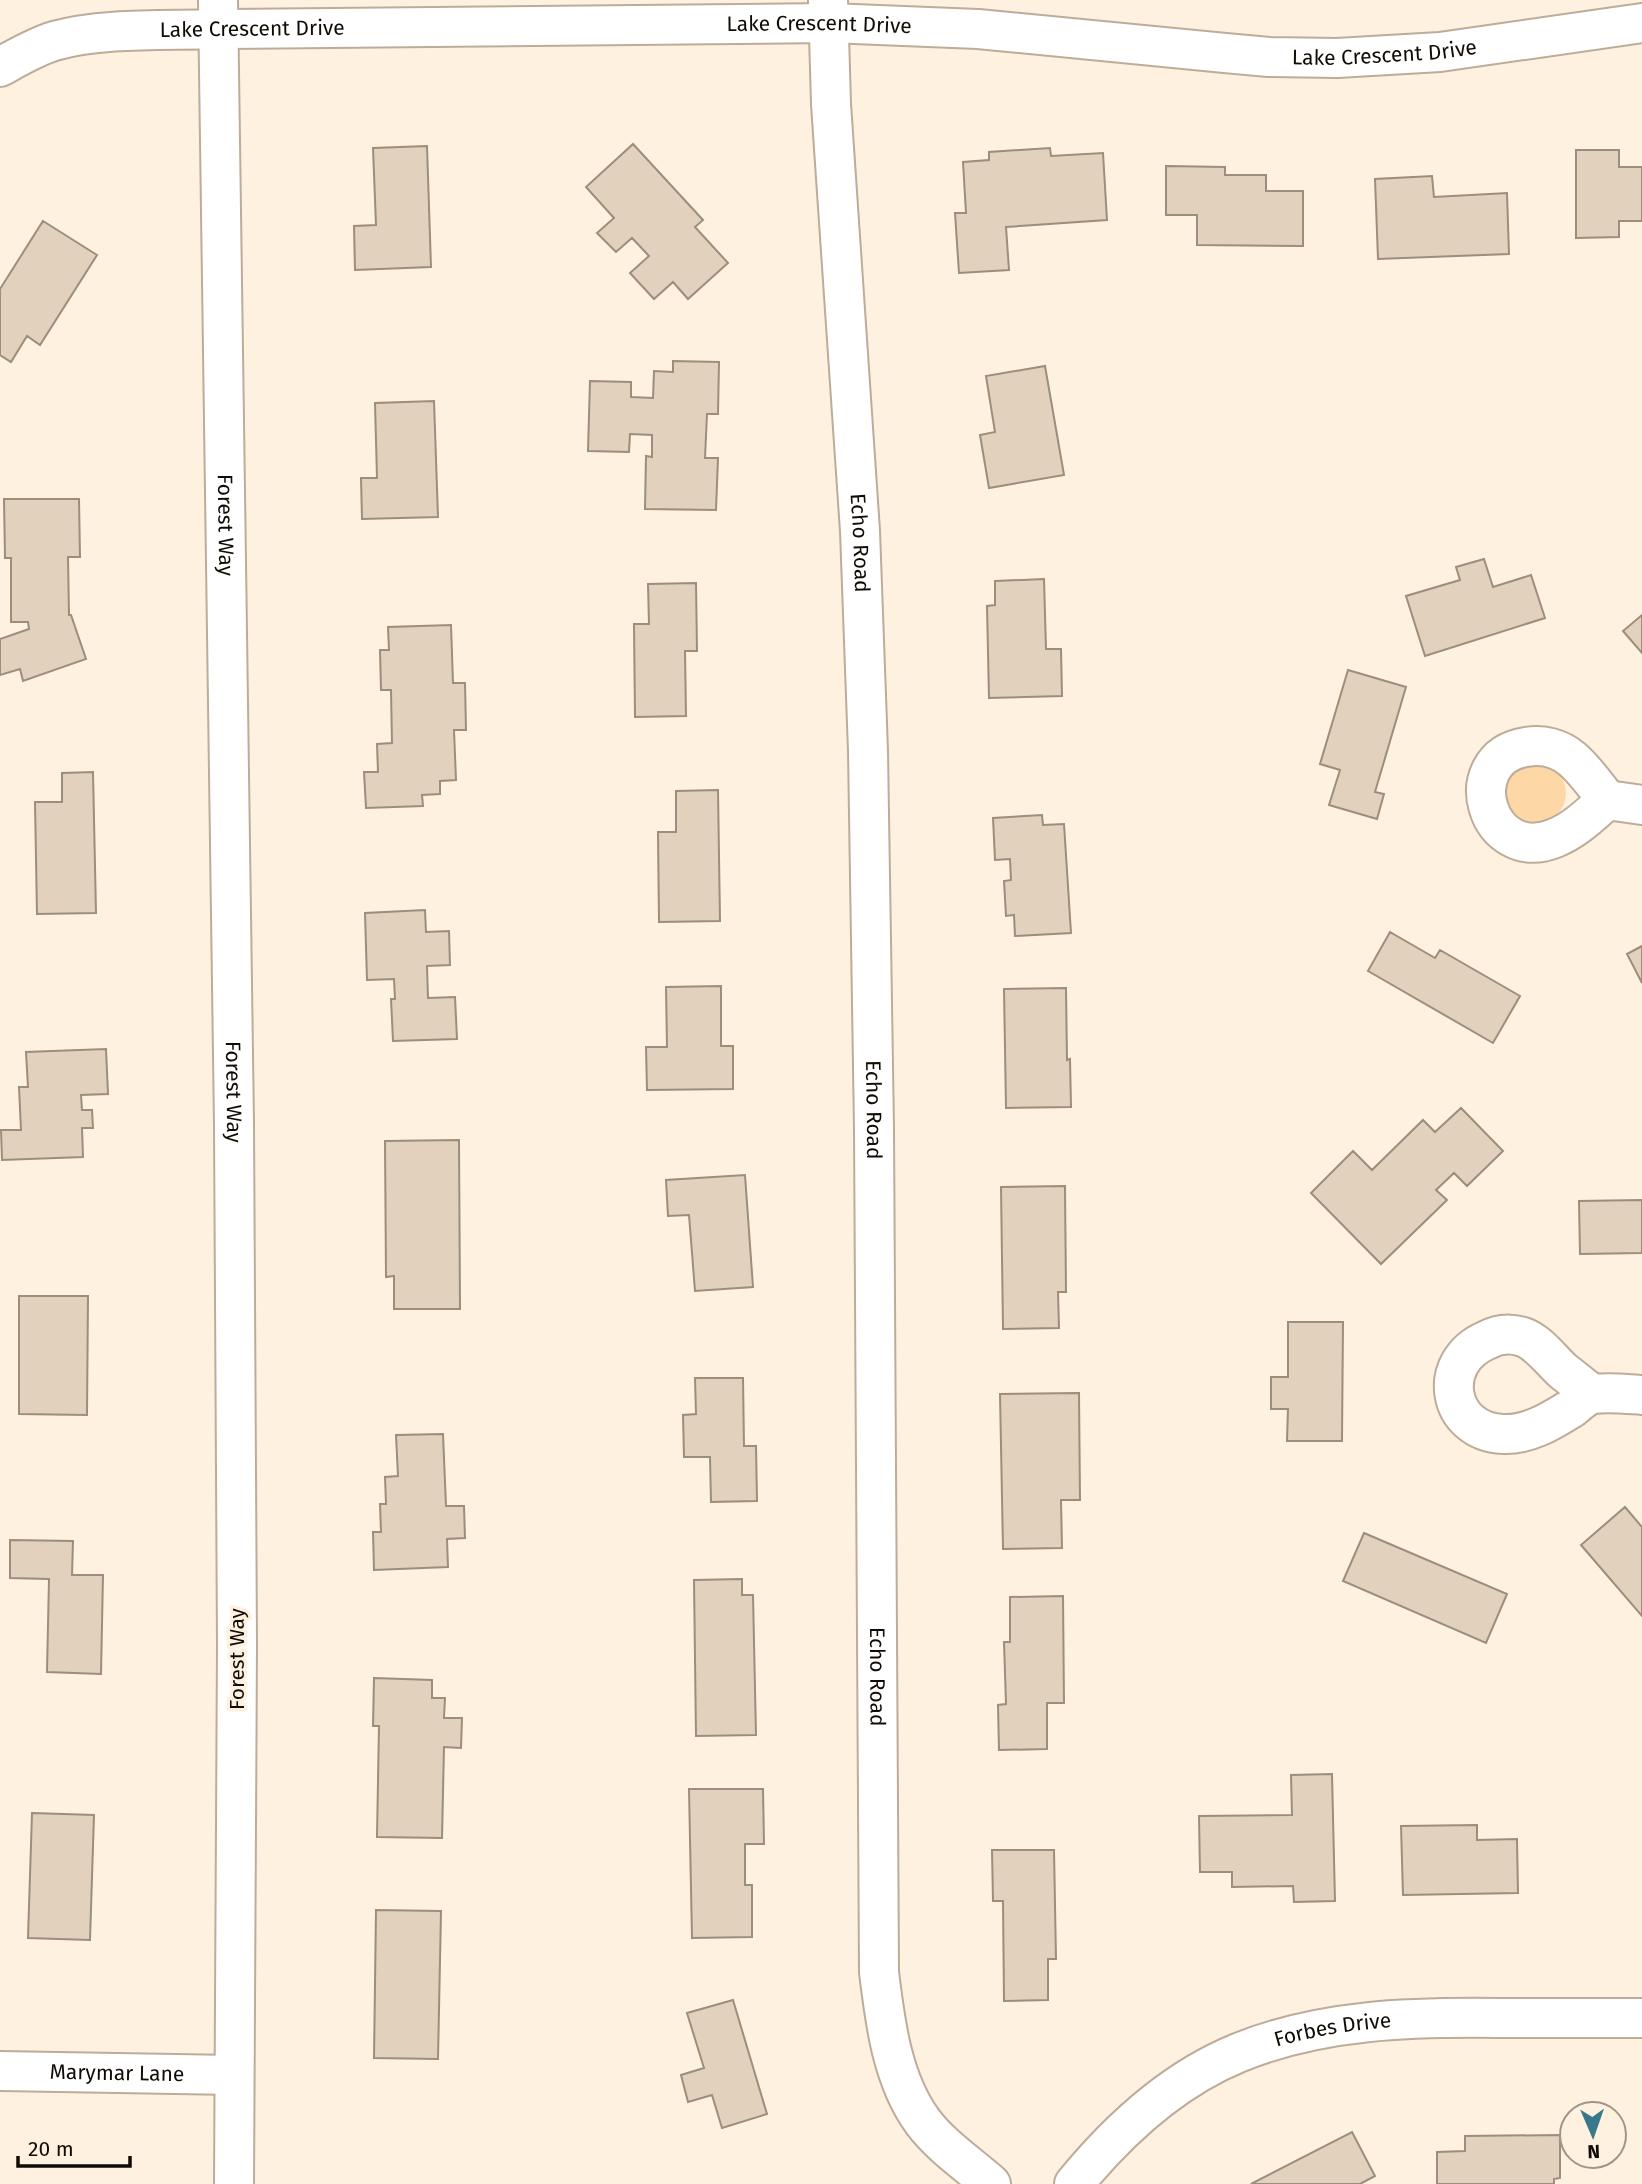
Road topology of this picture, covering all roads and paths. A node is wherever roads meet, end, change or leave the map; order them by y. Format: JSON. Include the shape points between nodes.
{"nodes":[{"id":1,"x":829,"y":11,"type":"edge"},
{"id":2,"x":218,"y":14,"type":"edge"},
{"id":3,"x":1642,"y":23,"type":"edge"},
{"id":4,"x":0,"y":67,"type":"edge"},
{"id":5,"x":1592,"y":1394,"type":"dead end"},
{"id":6,"x":1642,"y":1395,"type":"edge"},
{"id":7,"x":1642,"y":2018,"type":"edge"},
{"id":8,"x":0,"y":2071,"type":"edge"},
{"id":9,"x":234,"y":2076,"type":"junction"},
{"id":10,"x":234,"y":2184,"type":"edge"},
{"id":11,"x":991,"y":2184,"type":"edge"},
{"id":12,"x":1074,"y":2184,"type":"edge"}],
"edges":[{"from":1,"to":2,"type":"street","name":"Lake Crescent Drive"},
{"from":1,"to":3,"type":"street","name":"Lake Crescent Drive","via":[[1225,54],[1303,58],[1440,51]]},
{"from":1,"to":11,"type":"street","name":"Echo Road","via":[[831,104],[860,531],[868,751],[879,1972],[890,2043],[909,2099],[939,2140]]},
{"from":2,"to":4,"type":"street","name":"Lake Crescent Drive","via":[[56,41]]},
{"from":2,"to":9,"type":"street","name":"Forest Way","via":[[234,1125]]},
{"from":5,"to":6,"type":"street"},
{"from":7,"to":12,"type":"street","name":"Forbes Drive","via":[[1405,2019],[1291,2035],[1238,2053],[1170,2092],[1133,2120]]},
{"from":8,"to":9,"type":"street","name":"Marymar Lane"},
{"from":9,"to":10,"type":"street","name":"Forest Way"}]}
